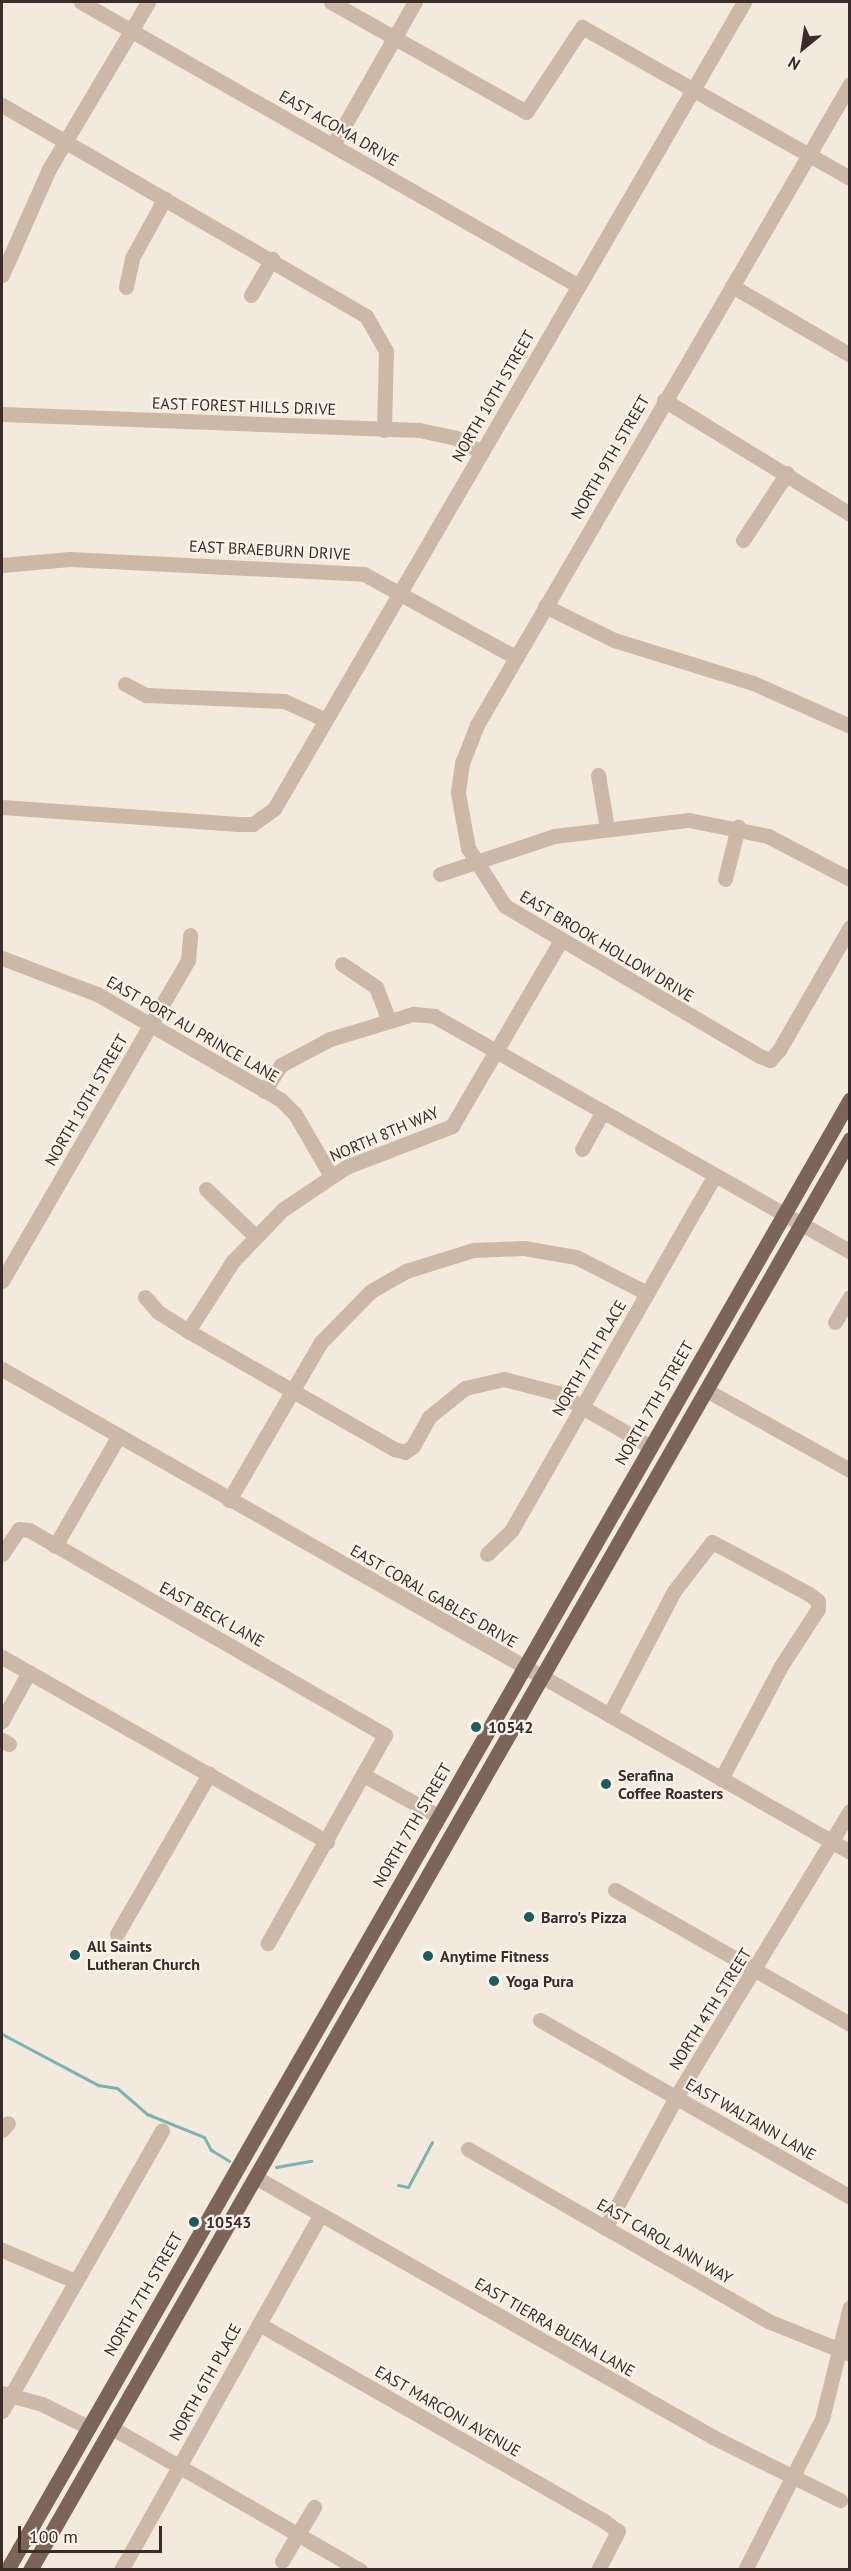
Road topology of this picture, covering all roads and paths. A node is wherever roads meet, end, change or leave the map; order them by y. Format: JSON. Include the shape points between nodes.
{"nodes":[{"id":1,"x":81,"y":2,"type":"edge"},
{"id":2,"x":148,"y":2,"type":"edge"},
{"id":3,"x":331,"y":2,"type":"edge"},
{"id":4,"x":415,"y":2,"type":"edge"},
{"id":5,"x":744,"y":2,"type":"edge"},
{"id":6,"x":131,"y":30,"type":"junction"},
{"id":7,"x":394,"y":38,"type":"junction"},
{"id":8,"x":849,"y":84,"type":"edge"},
{"id":9,"x":693,"y":88,"type":"junction"},
{"id":10,"x":2,"y":105,"type":"edge"},
{"id":11,"x":66,"y":141,"type":"junction"},
{"id":12,"x":333,"y":145,"type":"junction"},
{"id":13,"x":806,"y":153,"type":"junction"},
{"id":14,"x":849,"y":178,"type":"edge"},
{"id":15,"x":165,"y":198,"type":"junction"},
{"id":16,"x":272,"y":259,"type":"junction"},
{"id":17,"x":3,"y":265,"type":"edge"},
{"id":18,"x":579,"y":286,"type":"junction"},
{"id":19,"x":732,"y":286,"type":"junction"},
{"id":20,"x":126,"y":287,"type":"dead end"},
{"id":21,"x":251,"y":295,"type":"dead end"},
{"id":22,"x":849,"y":355,"type":"edge"},
{"id":23,"x":663,"y":400,"type":"junction"},
{"id":24,"x":2,"y":414,"type":"edge"},
{"id":25,"x":384,"y":430,"type":"junction"},
{"id":26,"x":481,"y":452,"type":"junction"},
{"id":27,"x":787,"y":473,"type":"junction"},
{"id":28,"x":849,"y":514,"type":"edge"},
{"id":29,"x":743,"y":540,"type":"dead end"},
{"id":30,"x":2,"y":566,"type":"edge"},
{"id":31,"x":401,"y":591,"type":"junction"},
{"id":32,"x":544,"y":606,"type":"junction"},
{"id":33,"x":515,"y":657,"type":"junction"},
{"id":34,"x":125,"y":684,"type":"dead end"},
{"id":35,"x":327,"y":720,"type":"junction"},
{"id":36,"x":849,"y":726,"type":"edge"},
{"id":37,"x":598,"y":775,"type":"dead end"},
{"id":38,"x":2,"y":807,"type":"edge"},
{"id":39,"x":738,"y":827,"type":"junction"},
{"id":40,"x":607,"y":828,"type":"junction"},
{"id":41,"x":474,"y":863,"type":"junction"},
{"id":42,"x":440,"y":874,"type":"dead end"},
{"id":43,"x":725,"y":879,"type":"dead end"},
{"id":44,"x":849,"y":879,"type":"edge"},
{"id":45,"x":849,"y":927,"type":"edge"},
{"id":46,"x":190,"y":934,"type":"dead end"},
{"id":47,"x":560,"y":942,"type":"junction"},
{"id":48,"x":2,"y":958,"type":"edge"},
{"id":49,"x":342,"y":964,"type":"dead end"},
{"id":50,"x":388,"y":1019,"type":"junction"},
{"id":51,"x":151,"y":1025,"type":"junction"},
{"id":52,"x":498,"y":1051,"type":"junction"},
{"id":53,"x":264,"y":1091,"type":"junction"},
{"id":54,"x":849,"y":1099,"type":"edge"},
{"id":55,"x":603,"y":1111,"type":"junction"},
{"id":56,"x":849,"y":1139,"type":"edge"},
{"id":57,"x":582,"y":1149,"type":"dead end"},
{"id":58,"x":716,"y":1175,"type":"junction"},
{"id":59,"x":331,"y":1176,"type":"junction"},
{"id":60,"x":206,"y":1189,"type":"dead end"},
{"id":61,"x":784,"y":1214,"type":"junction"},
{"id":62,"x":801,"y":1224,"type":"junction"},
{"id":63,"x":255,"y":1236,"type":"junction"},
{"id":64,"x":849,"y":1251,"type":"edge"},
{"id":65,"x":2,"y":1281,"type":"edge"},
{"id":66,"x":648,"y":1293,"type":"junction"},
{"id":67,"x":146,"y":1297,"type":"dead end"},
{"id":68,"x":849,"y":1297,"type":"edge"},
{"id":69,"x":835,"y":1322,"type":"dead end"},
{"id":70,"x":188,"y":1331,"type":"junction"},
{"id":71,"x":2,"y":1369,"type":"edge"},
{"id":72,"x":706,"y":1390,"type":"junction"},
{"id":73,"x":292,"y":1391,"type":"junction"},
{"id":74,"x":582,"y":1406,"type":"junction"},
{"id":75,"x":118,"y":1437,"type":"junction"},
{"id":76,"x":649,"y":1446,"type":"junction"},
{"id":77,"x":849,"y":1470,"type":"edge"},
{"id":78,"x":229,"y":1500,"type":"junction"},
{"id":79,"x":56,"y":1546,"type":"junction"},
{"id":80,"x":2,"y":1554,"type":"edge"},
{"id":81,"x":487,"y":1554,"type":"dead end"},
{"id":82,"x":2,"y":1657,"type":"edge"},
{"id":83,"x":523,"y":1667,"type":"junction"},
{"id":84,"x":29,"y":1672,"type":"junction"},
{"id":85,"x":540,"y":1677,"type":"junction"},
{"id":86,"x":609,"y":1715,"type":"junction"},
{"id":87,"x":2,"y":1721,"type":"edge"},
{"id":88,"x":209,"y":1774,"type":"junction"},
{"id":89,"x":365,"y":1776,"type":"junction"},
{"id":90,"x":721,"y":1779,"type":"junction"},
{"id":91,"x":849,"y":1811,"type":"edge"},
{"id":92,"x":438,"y":1816,"type":"junction"},
{"id":93,"x":327,"y":1842,"type":"junction"},
{"id":94,"x":832,"y":1842,"type":"junction"},
{"id":95,"x":849,"y":1852,"type":"edge"},
{"id":96,"x":615,"y":1890,"type":"dead end"},
{"id":97,"x":117,"y":1934,"type":"dead end"},
{"id":98,"x":268,"y":1943,"type":"dead end"},
{"id":99,"x":755,"y":1970,"type":"junction"},
{"id":100,"x":540,"y":2020,"type":"dead end"},
{"id":101,"x":849,"y":2024,"type":"edge"},
{"id":102,"x":676,"y":2097,"type":"junction"},
{"id":103,"x":162,"y":2130,"type":"dead end"},
{"id":104,"x":273,"y":2146,"type":"junction"},
{"id":105,"x":468,"y":2149,"type":"dead end"},
{"id":106,"x":244,"y":2154,"type":"junction"},
{"id":107,"x":255,"y":2177,"type":"junction"},
{"id":108,"x":849,"y":2197,"type":"edge"},
{"id":109,"x":243,"y":2198,"type":"junction"},
{"id":110,"x":321,"y":2214,"type":"junction"},
{"id":111,"x":605,"y":2228,"type":"junction"},
{"id":112,"x":2,"y":2250,"type":"edge"},
{"id":113,"x":75,"y":2281,"type":"junction"},
{"id":114,"x":849,"y":2307,"type":"edge"},
{"id":115,"x":259,"y":2324,"type":"junction"},
{"id":116,"x":845,"y":2353,"type":"edge"},
{"id":117,"x":6,"y":2394,"type":"edge"},
{"id":118,"x":131,"y":2395,"type":"junction"},
{"id":119,"x":2,"y":2411,"type":"edge"},
{"id":120,"x":88,"y":2427,"type":"junction"},
{"id":121,"x":112,"y":2428,"type":"junction"},
{"id":122,"x":179,"y":2467,"type":"junction"},
{"id":123,"x":795,"y":2480,"type":"junction"},
{"id":124,"x":73,"y":2495,"type":"junction"},
{"id":125,"x":840,"y":2500,"type":"dead end"},
{"id":126,"x":314,"y":2507,"type":"dead end"},
{"id":127,"x":298,"y":2534,"type":"junction"},
{"id":128,"x":282,"y":2561,"type":"dead end"},
{"id":129,"x":7,"y":2570,"type":"edge"},
{"id":130,"x":30,"y":2570,"type":"edge"},
{"id":131,"x":121,"y":2570,"type":"edge"},
{"id":132,"x":360,"y":2570,"type":"edge"},
{"id":133,"x":598,"y":2570,"type":"edge"},
{"id":134,"x":745,"y":2570,"type":"edge"}],
"edges":[{"from":1,"to":6,"type":"street","name":"EAST ACOMA DRIVE"},
{"from":2,"to":6,"type":"street"},
{"from":3,"to":7,"type":"street"},
{"from":4,"to":7,"type":"street"},
{"from":5,"to":9,"type":"street","name":"NORTH 10TH STREET"},
{"from":6,"to":11,"type":"street"},
{"from":6,"to":12,"type":"street","name":"EAST ACOMA DRIVE"},
{"from":7,"to":9,"type":"street","via":[[526,112],[582,27]]},
{"from":7,"to":12,"type":"street"},
{"from":8,"to":13,"type":"street","name":"NORTH 9TH STREET"},
{"from":9,"to":13,"type":"street"},
{"from":9,"to":18,"type":"street","name":"NORTH 10TH STREET"},
{"from":10,"to":11,"type":"street"},
{"from":11,"to":15,"type":"street"},
{"from":11,"to":17,"type":"street"},
{"from":12,"to":18,"type":"street","name":"EAST ACOMA DRIVE"},
{"from":13,"to":14,"type":"street"},
{"from":13,"to":19,"type":"street","name":"NORTH 9TH STREET"},
{"from":15,"to":16,"type":"street"},
{"from":15,"to":20,"type":"street","via":[[132,258]]},
{"from":16,"to":21,"type":"street"},
{"from":16,"to":25,"type":"street","via":[[353,306],[375,325],[387,364]]},
{"from":18,"to":26,"type":"street","name":"NORTH 10TH STREET"},
{"from":19,"to":22,"type":"street"},
{"from":19,"to":23,"type":"street","name":"NORTH 9TH STREET"},
{"from":23,"to":27,"type":"street"},
{"from":23,"to":32,"type":"street","name":"NORTH 9TH STREET"},
{"from":24,"to":25,"type":"street","name":"EAST FOREST HILLS DRIVE"},
{"from":25,"to":26,"type":"street","name":"EAST FOREST HILLS DRIVE","via":[[440,433]]},
{"from":26,"to":31,"type":"street","name":"NORTH 10TH STREET"},
{"from":27,"to":28,"type":"street"},
{"from":27,"to":29,"type":"street"},
{"from":30,"to":31,"type":"street","name":"EAST BRAEBURN DRIVE","via":[[50,559],[312,570],[364,574]]},
{"from":31,"to":33,"type":"street","name":"EAST BRAEBURN DRIVE"},
{"from":31,"to":35,"type":"street","name":"NORTH 10TH STREET"},
{"from":32,"to":33,"type":"street","name":"NORTH 9TH STREET"},
{"from":32,"to":36,"type":"street","via":[[614,640],[753,683]]},
{"from":33,"to":41,"type":"street","name":"NORTH 9TH STREET","via":[[462,763],[461,823]]},
{"from":34,"to":35,"type":"street","via":[[146,695],[284,701]]},
{"from":35,"to":38,"type":"street","name":"NORTH 10TH STREET","via":[[274,809],[253,824]]},
{"from":37,"to":40,"type":"street"},
{"from":39,"to":40,"type":"street","via":[[689,820]]},
{"from":39,"to":43,"type":"street"},
{"from":39,"to":44,"type":"street","via":[[785,843]]},
{"from":40,"to":41,"type":"street","via":[[554,836]]},
{"from":41,"to":42,"type":"street"},
{"from":41,"to":47,"type":"street","name":"EAST BROOK HOLLOW DRIVE","via":[[505,906]]},
{"from":45,"to":47,"type":"street","name":"EAST BROOK HOLLOW DRIVE","via":[[770,1060]]},
{"from":46,"to":51,"type":"street","name":"NORTH 10TH STREET","via":[[188,960]]},
{"from":47,"to":52,"type":"street","name":"NORTH 8TH WAY"},
{"from":48,"to":51,"type":"street","name":"EAST PORT AU PRINCE LANE","via":[[97,994]]},
{"from":49,"to":50,"type":"street","via":[[376,987]]},
{"from":50,"to":52,"type":"street","via":[[434,1016]]},
{"from":50,"to":53,"type":"street","via":[[289,1059]]},
{"from":51,"to":53,"type":"street","name":"EAST PORT AU PRINCE LANE"},
{"from":51,"to":65,"type":"street","name":"NORTH 10TH STREET"},
{"from":52,"to":55,"type":"street"},
{"from":52,"to":59,"type":"street","name":"NORTH 8TH WAY","via":[[452,1126]]},
{"from":53,"to":59,"type":"street","name":"EAST PORT AU PRINCE LANE","via":[[295,1114]]},
{"from":54,"to":61,"type":"main road","name":"NORTH 7TH STREET"},
{"from":55,"to":57,"type":"street"},
{"from":55,"to":58,"type":"street"},
{"from":56,"to":62,"type":"main road"},
{"from":58,"to":61,"type":"street"},
{"from":58,"to":66,"type":"street","name":"NORTH 7TH PLACE"},
{"from":59,"to":63,"type":"street","name":"NORTH 8TH WAY"},
{"from":60,"to":63,"type":"street"},
{"from":61,"to":62,"type":"street"},
{"from":61,"to":76,"type":"main road","name":"NORTH 7TH STREET"},
{"from":62,"to":64,"type":"street"},
{"from":62,"to":72,"type":"main road"},
{"from":63,"to":70,"type":"street","name":"NORTH 8TH WAY"},
{"from":66,"to":73,"type":"street","via":[[598,1266],[545,1250],[494,1248],[448,1256],[406,1271],[359,1302],[321,1342]]},
{"from":66,"to":74,"type":"street","name":"NORTH 7TH PLACE"},
{"from":67,"to":70,"type":"street","via":[[158,1312]]},
{"from":68,"to":69,"type":"street"},
{"from":70,"to":73,"type":"street"},
{"from":71,"to":75,"type":"street","name":"EAST CORAL GABLES DRIVE"},
{"from":72,"to":77,"type":"street"},
{"from":72,"to":85,"type":"main road"},
{"from":73,"to":74,"type":"street","via":[[405,1452],[448,1399],[482,1383],[534,1383]]},
{"from":73,"to":78,"type":"street"},
{"from":74,"to":76,"type":"street"},
{"from":74,"to":81,"type":"street","name":"NORTH 7TH PLACE","via":[[511,1531]]},
{"from":75,"to":78,"type":"street","name":"EAST CORAL GABLES DRIVE"},
{"from":75,"to":79,"type":"street"},
{"from":76,"to":83,"type":"main road","name":"NORTH 7TH STREET"},
{"from":78,"to":83,"type":"street","name":"EAST CORAL GABLES DRIVE"},
{"from":79,"to":80,"type":"street","name":"EAST BECK LANE","via":[[19,1529]]},
{"from":79,"to":89,"type":"street","name":"EAST BECK LANE","via":[[384,1735]]},
{"from":82,"to":84,"type":"street"},
{"from":83,"to":85,"type":"street","name":"EAST CORAL GABLES DRIVE"},
{"from":83,"to":92,"type":"main road","name":"NORTH 7TH STREET"},
{"from":84,"to":87,"type":"street"},
{"from":84,"to":88,"type":"street"},
{"from":85,"to":86,"type":"street","name":"EAST CORAL GABLES DRIVE"},
{"from":85,"to":104,"type":"main road"},
{"from":86,"to":90,"type":"street","name":"EAST CORAL GABLES DRIVE"},
{"from":86,"to":90,"type":"street","via":[[674,1591],[712,1542],[818,1601]]},
{"from":88,"to":93,"type":"street"},
{"from":88,"to":97,"type":"street"},
{"from":89,"to":92,"type":"street"},
{"from":89,"to":93,"type":"street"},
{"from":90,"to":94,"type":"street","name":"EAST CORAL GABLES DRIVE"},
{"from":91,"to":94,"type":"street","name":"NORTH 4TH STREET"},
{"from":92,"to":106,"type":"main road","name":"NORTH 7TH STREET"},
{"from":93,"to":98,"type":"street"},
{"from":94,"to":95,"type":"street","name":"EAST CORAL GABLES DRIVE"},
{"from":94,"to":99,"type":"street","name":"NORTH 4TH STREET"},
{"from":96,"to":99,"type":"street"},
{"from":99,"to":101,"type":"street"},
{"from":99,"to":102,"type":"street","name":"NORTH 4TH STREET"},
{"from":100,"to":102,"type":"street","name":"EAST WALTANN LANE"},
{"from":102,"to":108,"type":"street","name":"EAST WALTANN LANE"},
{"from":102,"to":111,"type":"street","name":"NORTH 4TH STREET"},
{"from":103,"to":113,"type":"street"},
{"from":104,"to":106,"type":"main road"},
{"from":104,"to":107,"type":"main road"},
{"from":105,"to":111,"type":"street","name":"EAST CAROL ANN WAY"},
{"from":106,"to":109,"type":"main road"},
{"from":106,"to":120,"type":"main road","name":"NORTH 7TH STREET"},
{"from":107,"to":109,"type":"main road"},
{"from":107,"to":110,"type":"street","name":"EAST TIERRA BUENA LANE"},
{"from":109,"to":118,"type":"main road"},
{"from":110,"to":115,"type":"street","name":"NORTH 6TH PLACE"},
{"from":110,"to":123,"type":"street","name":"EAST TIERRA BUENA LANE"},
{"from":111,"to":116,"type":"street","name":"EAST CAROL ANN WAY","via":[[768,2321]]},
{"from":112,"to":113,"type":"street"},
{"from":113,"to":117,"type":"street"},
{"from":114,"to":116,"type":"street"},
{"from":115,"to":122,"type":"street","name":"NORTH 6TH PLACE"},
{"from":115,"to":133,"type":"street","name":"EAST MARCONI AVENUE","via":[[618,2531]]},
{"from":116,"to":123,"type":"street"},
{"from":117,"to":119,"type":"street"},
{"from":117,"to":120,"type":"street"},
{"from":118,"to":120,"type":"main road"},
{"from":118,"to":121,"type":"main road"},
{"from":120,"to":124,"type":"main road","via":[[91,2440],[71,2480]]},
{"from":120,"to":129,"type":"main road","name":"NORTH 7TH STREET"},
{"from":121,"to":122,"type":"street"},
{"from":121,"to":124,"type":"main road"},
{"from":122,"to":127,"type":"street"},
{"from":122,"to":131,"type":"street","name":"NORTH 6TH PLACE"},
{"from":123,"to":125,"type":"street","name":"EAST TIERRA BUENA LANE"},
{"from":123,"to":134,"type":"street"},
{"from":124,"to":130,"type":"main road"},
{"from":126,"to":127,"type":"street"},
{"from":127,"to":128,"type":"street"},
{"from":127,"to":132,"type":"street"}]}
